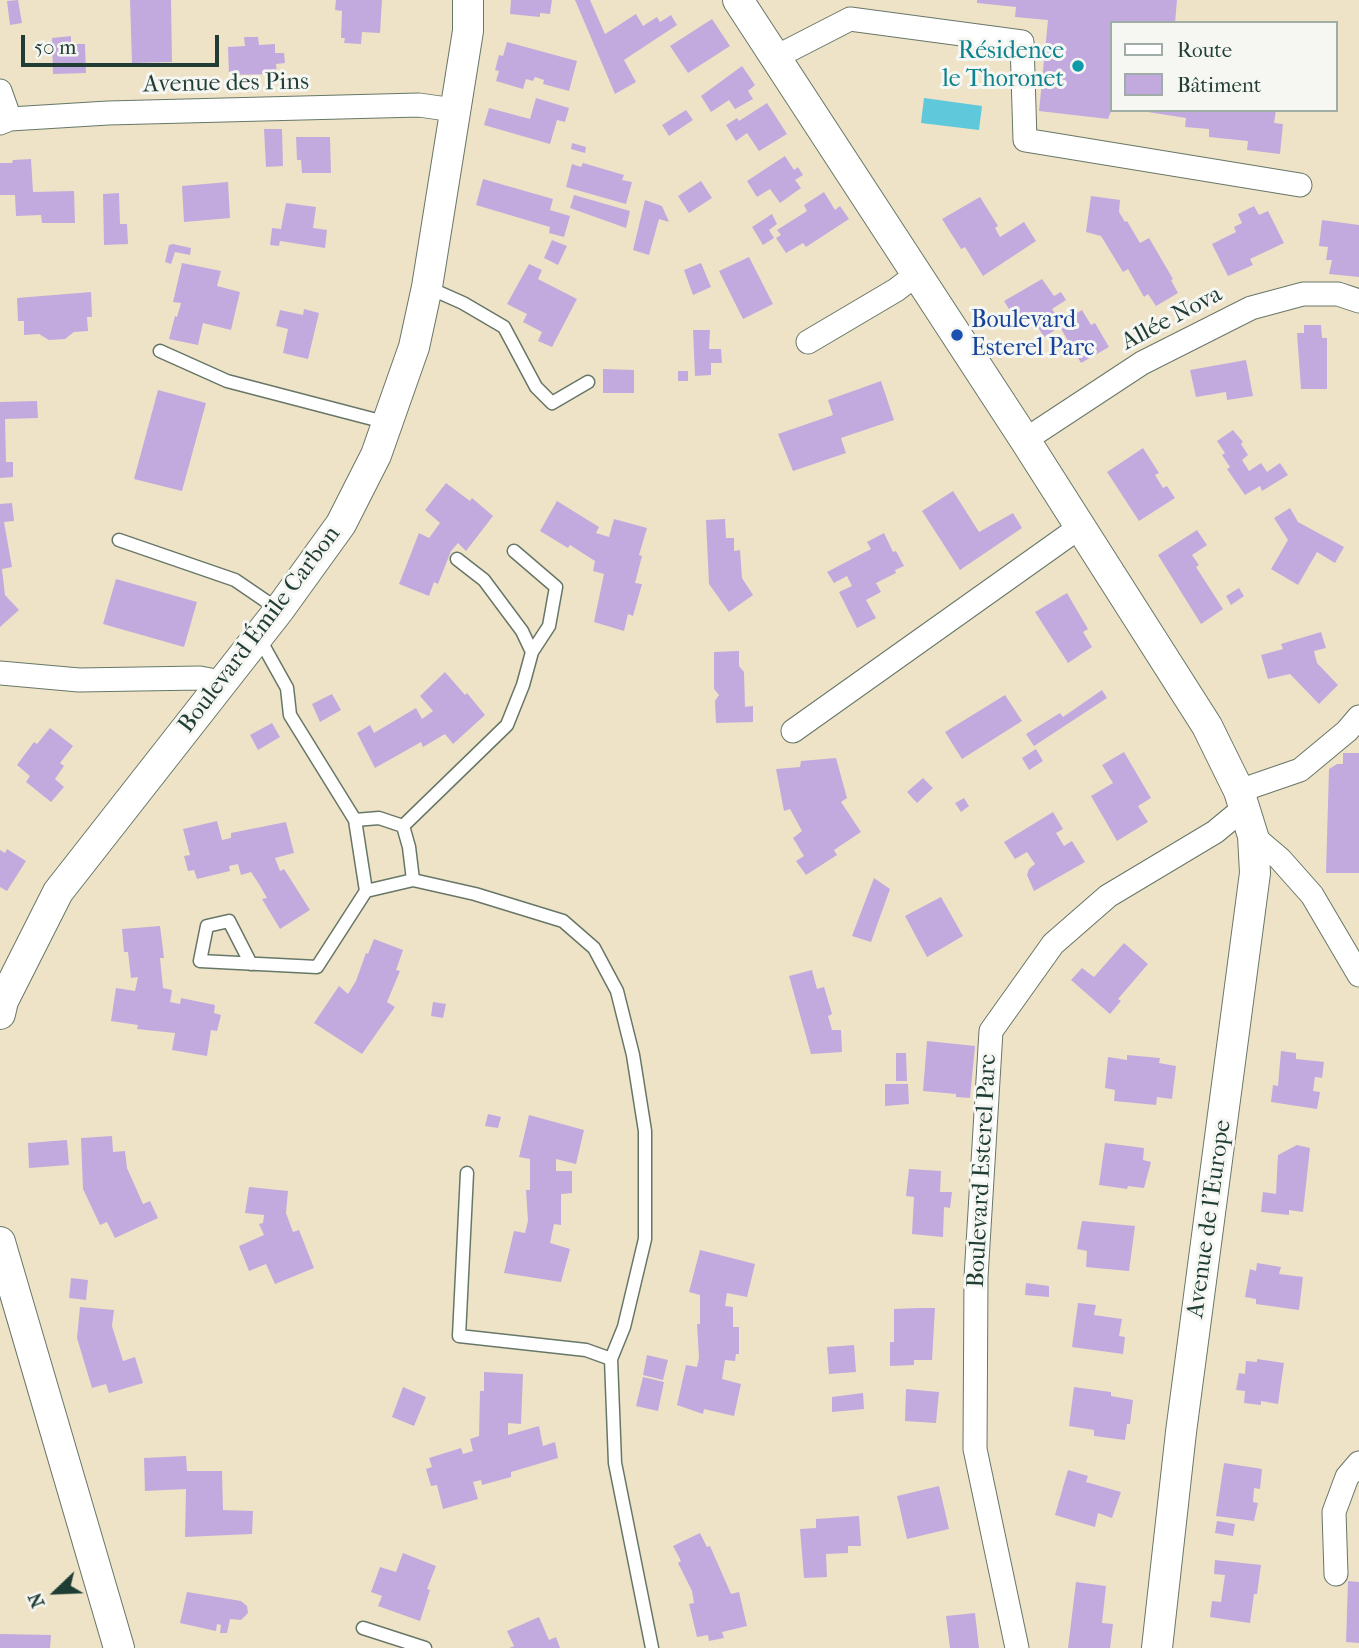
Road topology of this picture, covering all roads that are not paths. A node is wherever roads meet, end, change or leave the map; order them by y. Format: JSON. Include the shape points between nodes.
{"nodes":[{"id":1,"x":468,"y":0,"type":"edge"},
{"id":2,"x":738,"y":0,"type":"edge"},
{"id":3,"x":776,"y":57,"type":"junction"},
{"id":4,"x":0,"y":91,"type":"edge"},
{"id":5,"x":454,"y":110,"type":"junction"},
{"id":6,"x":5,"y":121,"type":"edge"},
{"id":7,"x":1300,"y":185,"type":"dead end"},
{"id":8,"x":917,"y":274,"type":"junction"},
{"id":9,"x":427,"y":287,"type":"junction"},
{"id":10,"x":1359,"y":301,"type":"edge"},
{"id":11,"x":808,"y":342,"type":"dead end"},
{"id":12,"x":160,"y":351,"type":"dead end"},
{"id":13,"x":588,"y":382,"type":"dead end"},
{"id":14,"x":388,"y":423,"type":"junction"},
{"id":15,"x":1025,"y":440,"type":"junction"},
{"id":16,"x":1080,"y":527,"type":"junction"},
{"id":17,"x":119,"y":540,"type":"dead end"},
{"id":18,"x":514,"y":551,"type":"dead end"},
{"id":19,"x":457,"y":559,"type":"dead end"},
{"id":20,"x":279,"y":610,"type":"junction"},
{"id":21,"x":258,"y":636,"type":"junction"},
{"id":22,"x":532,"y":652,"type":"junction"},
{"id":23,"x":0,"y":673,"type":"edge"},
{"id":24,"x":221,"y":682,"type":"junction"},
{"id":25,"x":1359,"y":717,"type":"edge"},
{"id":26,"x":793,"y":731,"type":"dead end"},
{"id":27,"x":1245,"y":812,"type":"junction"},
{"id":28,"x":355,"y":820,"type":"junction"},
{"id":29,"x":403,"y":825,"type":"junction"},
{"id":30,"x":413,"y":880,"type":"junction"},
{"id":31,"x":366,"y":891,"type":"junction"},
{"id":32,"x":251,"y":964,"type":"junction"},
{"id":33,"x":1359,"y":975,"type":"edge"},
{"id":34,"x":0,"y":1014,"type":"edge"},
{"id":35,"x":467,"y":1173,"type":"dead end"},
{"id":36,"x":0,"y":1242,"type":"edge"},
{"id":37,"x":611,"y":1359,"type":"junction"},
{"id":38,"x":1359,"y":1463,"type":"edge"},
{"id":39,"x":1336,"y":1574,"type":"dead end"},
{"id":40,"x":363,"y":1628,"type":"dead end"},
{"id":41,"x":119,"y":1648,"type":"edge"},
{"id":42,"x":425,"y":1648,"type":"edge"},
{"id":43,"x":652,"y":1648,"type":"edge"},
{"id":44,"x":1017,"y":1648,"type":"edge"},
{"id":45,"x":1157,"y":1648,"type":"edge"}],
"edges":[{"from":1,"to":5,"type":"street","name":"Boulevard Émile Carbon","via":[[468,31]]},
{"from":2,"to":3,"type":"street"},
{"from":3,"to":7,"type":"street","via":[[850,19],[1022,42],[1025,140]]},
{"from":3,"to":8,"type":"street"},
{"from":4,"to":6,"type":"street"},
{"from":5,"to":6,"type":"street","name":"Avenue des Pins","via":[[419,105],[108,113]]},
{"from":5,"to":9,"type":"street","name":"Boulevard Émile Carbon"},
{"from":8,"to":11,"type":"street"},
{"from":8,"to":15,"type":"street"},
{"from":9,"to":13,"type":"lane","via":[[504,327],[536,387],[552,403]]},
{"from":9,"to":14,"type":"street","name":"Boulevard Émile Carbon","via":[[414,347]]},
{"from":10,"to":15,"type":"street","name":"Allée Nova","via":[[1338,294],[1303,294],[1251,308],[1142,363]]},
{"from":12,"to":14,"type":"lane","via":[[227,380]]},
{"from":14,"to":20,"type":"street","name":"Boulevard Émile Carbon","via":[[341,524]]},
{"from":15,"to":16,"type":"street"},
{"from":16,"to":26,"type":"street"},
{"from":16,"to":27,"type":"street","via":[[1207,726]]},
{"from":17,"to":20,"type":"lane","via":[[235,580]]},
{"from":18,"to":22,"type":"lane","via":[[556,587],[549,626]]},
{"from":19,"to":22,"type":"lane","via":[[484,580]]},
{"from":20,"to":21,"type":"street","name":"Boulevard Émile Carbon"},
{"from":21,"to":24,"type":"street","name":"Boulevard Émile Carbon"},
{"from":21,"to":28,"type":"lane","via":[[287,688],[290,715]]},
{"from":22,"to":29,"type":"lane","via":[[507,725]]},
{"from":23,"to":24,"type":"street","via":[[79,680],[200,678]]},
{"from":24,"to":34,"type":"street","name":"Boulevard Émile Carbon","via":[[58,892]]},
{"from":25,"to":27,"type":"street"},
{"from":27,"to":33,"type":"street","via":[[1312,895]]},
{"from":27,"to":44,"type":"street","name":"Boulevard Esterel Parc","via":[[1108,895],[1053,944],[991,1031],[976,1277],[975,1448]]},
{"from":27,"to":45,"type":"street","name":"Avenue de l'Europe","via":[[1255,873]]},
{"from":28,"to":29,"type":"lane","via":[[379,818]]},
{"from":28,"to":31,"type":"lane"},
{"from":29,"to":30,"type":"lane"},
{"from":30,"to":31,"type":"lane"},
{"from":30,"to":37,"type":"lane","via":[[563,921],[594,948],[617,991],[645,1131],[645,1239],[624,1327]]},
{"from":31,"to":32,"type":"lane","via":[[317,967]]},
{"from":32,"to":32,"type":"lane","via":[[200,961],[207,926],[229,921]]},
{"from":35,"to":37,"type":"lane","via":[[459,1336],[586,1350]]},
{"from":36,"to":41,"type":"street"},
{"from":37,"to":43,"type":"lane","via":[[615,1463]]},
{"from":38,"to":39,"type":"street","via":[[1347,1477],[1334,1512]]},
{"from":40,"to":42,"type":"lane"}]}
